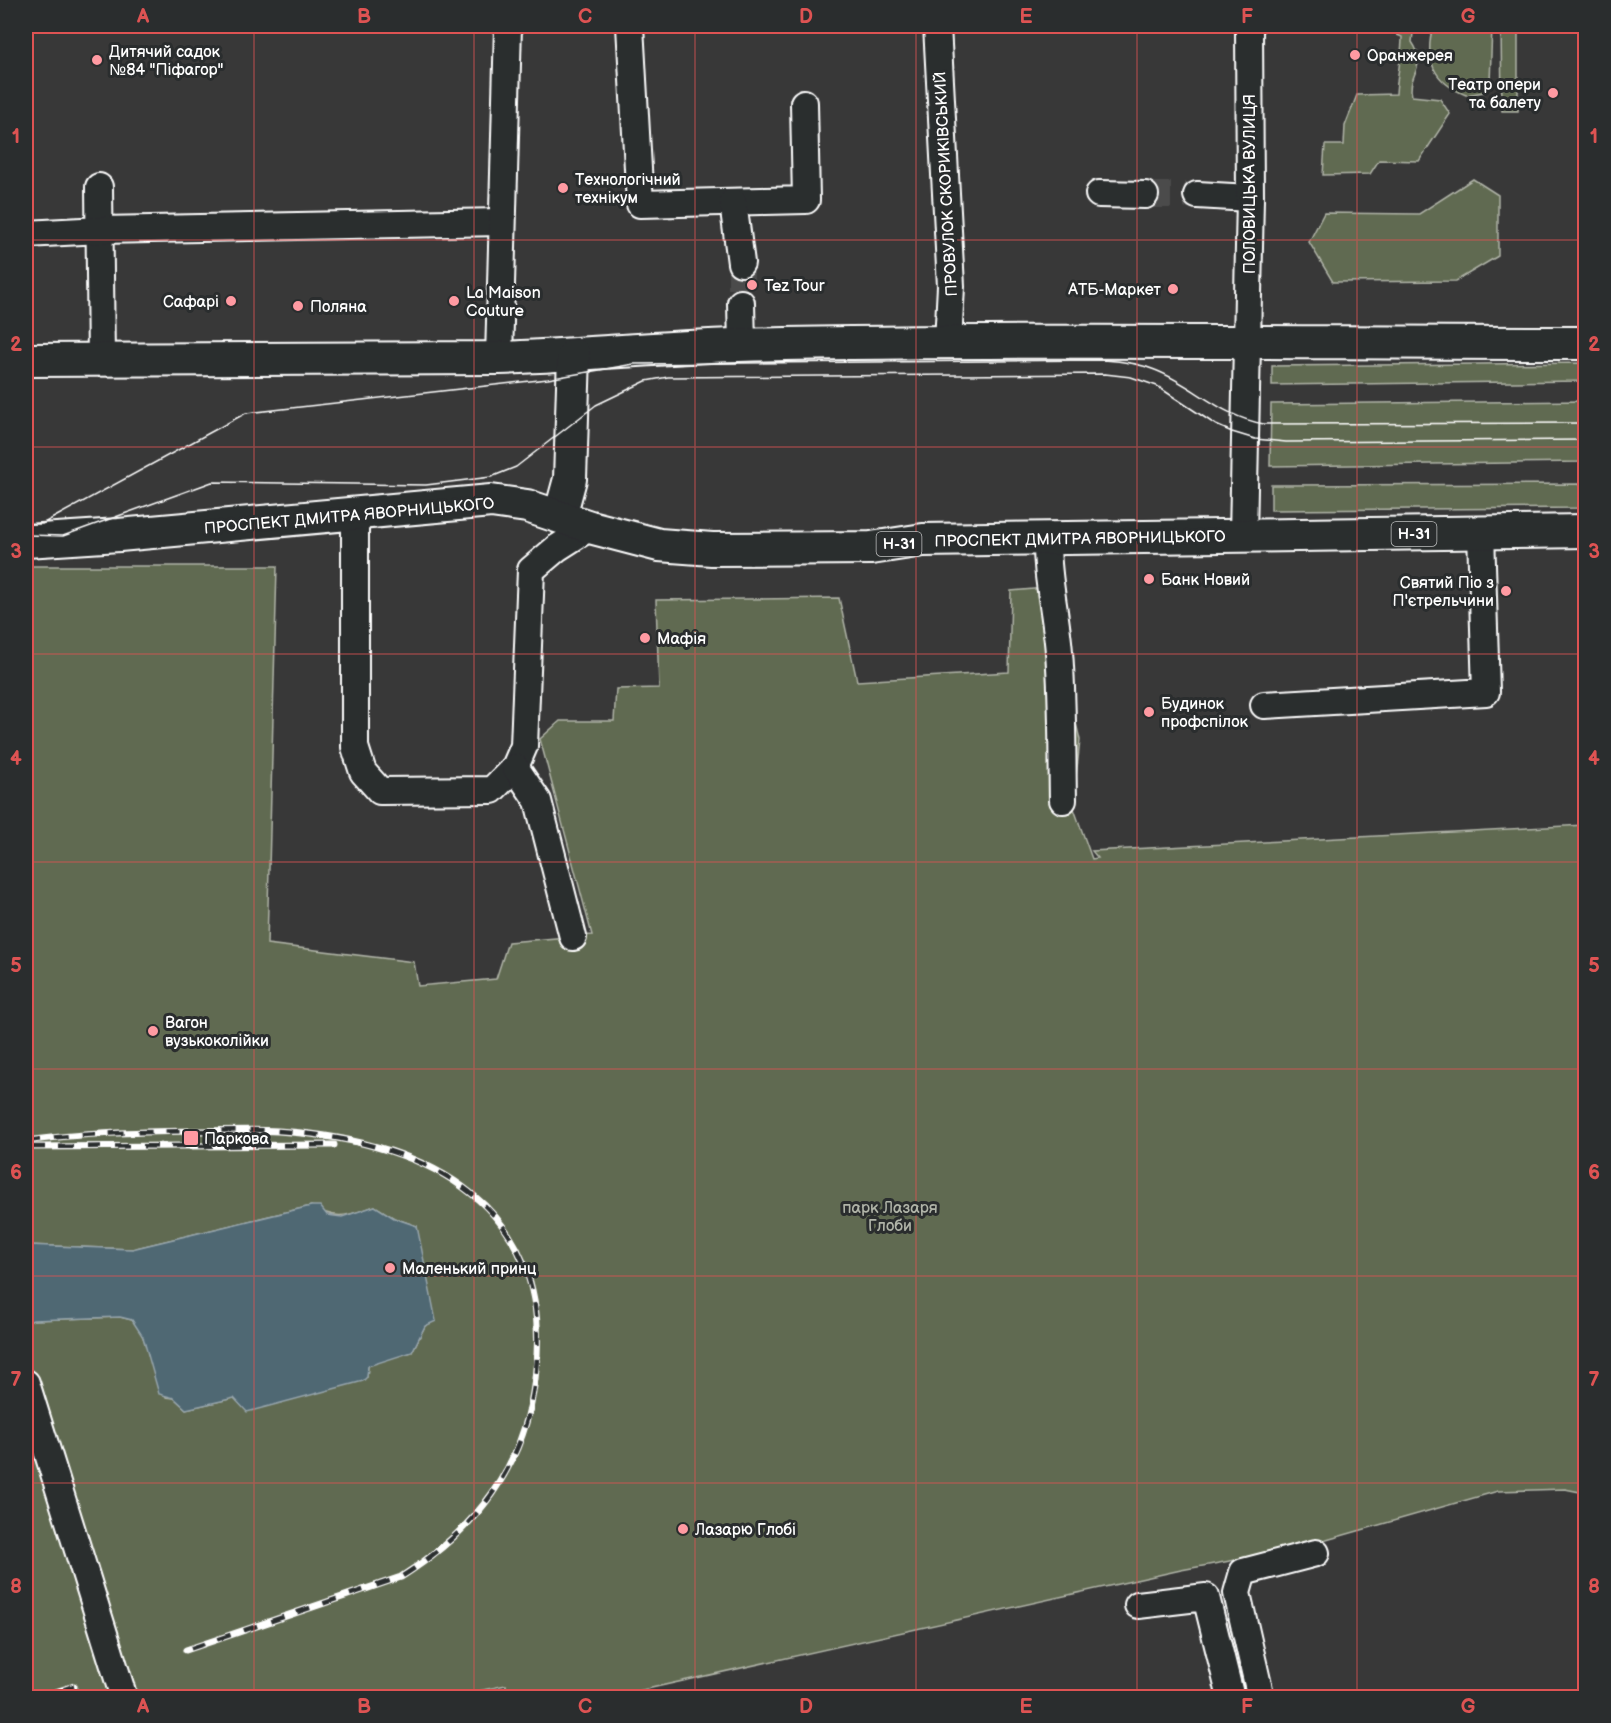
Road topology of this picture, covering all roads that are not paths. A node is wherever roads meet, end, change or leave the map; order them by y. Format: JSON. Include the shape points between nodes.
{"nodes":[{"id":1,"x":508,"y":26,"type":"edge"},
{"id":2,"x":630,"y":26,"type":"edge"},
{"id":3,"x":938,"y":26,"type":"edge"},
{"id":4,"x":1249,"y":26,"type":"edge"},
{"id":5,"x":804,"y":103,"type":"dead end"},
{"id":6,"x":99,"y":187,"type":"dead end"},
{"id":7,"x":1099,"y":194,"type":"dead end"},
{"id":8,"x":1145,"y":195,"type":"tunnel mouth"},
{"id":9,"x":1197,"y":195,"type":"tunnel mouth"},
{"id":10,"x":1250,"y":198,"type":"junction"},
{"id":11,"x":733,"y":202,"type":"junction"},
{"id":12,"x":501,"y":222,"type":"junction"},
{"id":13,"x":101,"y":230,"type":"junction"},
{"id":14,"x":26,"y":234,"type":"edge"},
{"id":15,"x":741,"y":263,"type":"tunnel mouth"},
{"id":16,"x":741,"y":303,"type":"tunnel mouth"},
{"id":17,"x":948,"y":342,"type":"junction"},
{"id":18,"x":1254,"y":343,"type":"junction"},
{"id":19,"x":1586,"y":344,"type":"edge"},
{"id":20,"x":742,"y":345,"type":"junction"},
{"id":21,"x":574,"y":355,"type":"junction"},
{"id":22,"x":499,"y":358,"type":"junction"},
{"id":23,"x":26,"y":360,"type":"edge"},
{"id":24,"x":101,"y":360,"type":"junction"},
{"id":25,"x":560,"y":516,"type":"junction"},
{"id":26,"x":355,"y":527,"type":"dead end"},
{"id":27,"x":590,"y":527,"type":"junction"},
{"id":28,"x":1586,"y":531,"type":"edge"},
{"id":29,"x":1481,"y":533,"type":"junction"},
{"id":30,"x":1243,"y":536,"type":"junction"},
{"id":31,"x":1047,"y":537,"type":"junction"},
{"id":32,"x":26,"y":541,"type":"edge"},
{"id":33,"x":1264,"y":705,"type":"dead end"},
{"id":34,"x":515,"y":767,"type":"junction"},
{"id":35,"x":1063,"y":800,"type":"dead end"},
{"id":36,"x":573,"y":937,"type":"dead end"},
{"id":37,"x":26,"y":1383,"type":"edge"},
{"id":38,"x":1316,"y":1553,"type":"dead end"},
{"id":39,"x":1138,"y":1605,"type":"dead end"},
{"id":40,"x":124,"y":1698,"type":"edge"},
{"id":41,"x":1231,"y":1698,"type":"edge"},
{"id":42,"x":1261,"y":1698,"type":"edge"}],
"edges":[{"from":1,"to":12,"type":"street"},
{"from":2,"to":11,"type":"street","via":[[640,204]]},
{"from":3,"to":17,"type":"street","name":"ПРОВУЛОК СКОРИКІВСЬКИЙ","via":[[951,286]]},
{"from":4,"to":10,"type":"street","name":"ПОЛОВИЦЬКА ВУЛИЦЯ"},
{"from":5,"to":11,"type":"street","via":[[806,200]]},
{"from":6,"to":13,"type":"street"},
{"from":7,"to":8,"type":"street"},
{"from":9,"to":10,"type":"street"},
{"from":10,"to":18,"type":"street","name":"ПОЛОВИЦЬКА ВУЛИЦЯ"},
{"from":11,"to":15,"type":"street"},
{"from":12,"to":13,"type":"street"},
{"from":12,"to":22,"type":"street"},
{"from":13,"to":14,"type":"street"},
{"from":13,"to":24,"type":"street"},
{"from":16,"to":20,"type":"street"},
{"from":17,"to":18,"type":"main road"},
{"from":17,"to":20,"type":"main road"},
{"from":18,"to":19,"type":"main road"},
{"from":18,"to":30,"type":"street","name":"ПРОСПЕКТ ДМИТРА ЯВОРНИЦЬКОГО"},
{"from":20,"to":21,"type":"main road","via":[[653,347]]},
{"from":21,"to":22,"type":"main road"},
{"from":21,"to":25,"type":"main road","via":[[570,479]]},
{"from":22,"to":24,"type":"main road"},
{"from":23,"to":24,"type":"main road"},
{"from":25,"to":27,"type":"main road","name":"ПРОСПЕКТ ДМИТРА ЯВОРНИЦЬКОГО","number":"Н-31"},
{"from":25,"to":32,"type":"main road","name":"ПРОСПЕКТ ДМИТРА ЯВОРНИЦЬКОГО","via":[[491,501]]},
{"from":26,"to":34,"type":"street","via":[[355,747],[363,772],[380,791],[492,790]]},
{"from":27,"to":31,"type":"main road","name":"ПРОСПЕКТ ДМИТРА ЯВОРНИЦЬКОГО","number":"Н-31","via":[[659,545],[712,549],[871,548],[923,540]]},
{"from":27,"to":34,"type":"street","via":[[531,570],[524,746]]},
{"from":28,"to":29,"type":"main road","name":"ПРОСПЕКТ ДМИТРА ЯВОРНИЦЬКОГО","number":"Н-31"},
{"from":29,"to":30,"type":"main road","name":"ПРОСПЕКТ ДМИТРА ЯВОРНИЦЬКОГО","number":"Н-31"},
{"from":29,"to":33,"type":"street","via":[[1486,692]]},
{"from":30,"to":31,"type":"main road","name":"ПРОСПЕКТ ДМИТРА ЯВОРНИЦЬКОГО","number":"Н-31"},
{"from":31,"to":35,"type":"street","via":[[1059,654]]},
{"from":34,"to":36,"type":"street","via":[[538,801]]},
{"from":37,"to":40,"type":"street"},
{"from":38,"to":42,"type":"street","via":[[1243,1572],[1237,1593]]},
{"from":39,"to":41,"type":"street","via":[[1206,1597]]}]}
